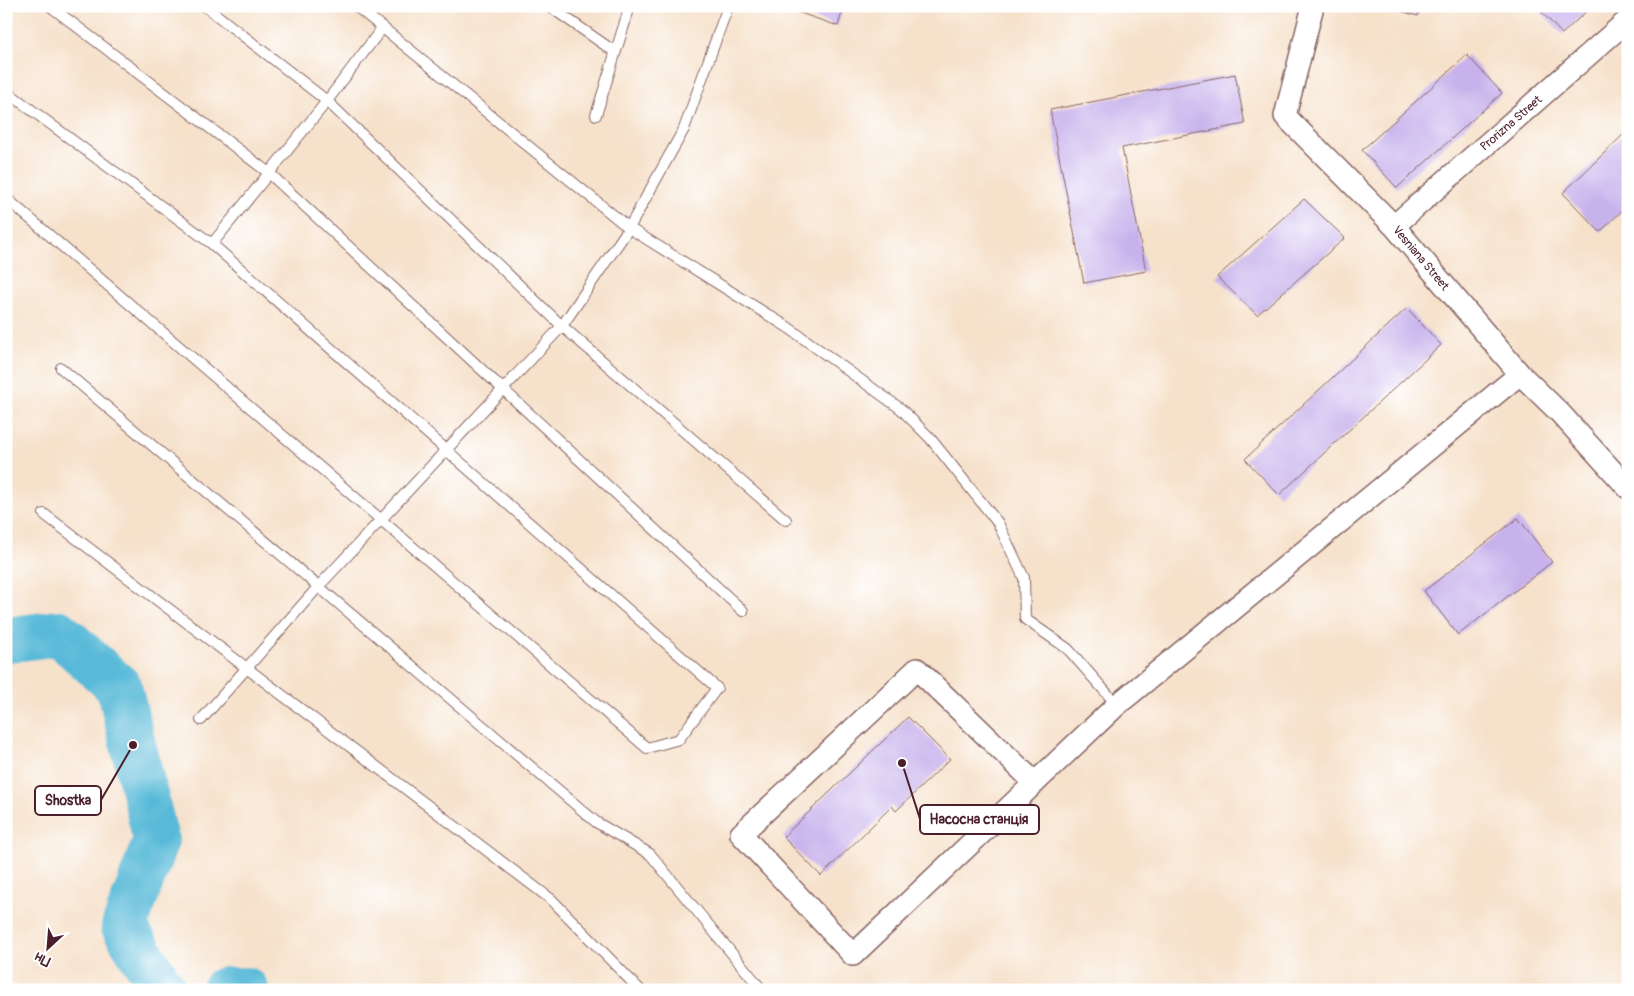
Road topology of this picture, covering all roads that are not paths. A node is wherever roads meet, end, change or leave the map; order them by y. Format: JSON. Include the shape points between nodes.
{"nodes":[{"id":1,"x":50,"y":6,"type":"edge"},
{"id":2,"x":205,"y":6,"type":"edge"},
{"id":3,"x":356,"y":6,"type":"edge"},
{"id":4,"x":549,"y":6,"type":"edge"},
{"id":5,"x":630,"y":6,"type":"edge"},
{"id":6,"x":728,"y":6,"type":"edge"},
{"id":7,"x":1313,"y":6,"type":"edge"},
{"id":8,"x":1628,"y":20,"type":"edge"},
{"id":9,"x":383,"y":27,"type":"junction"},
{"id":10,"x":616,"y":52,"type":"junction"},
{"id":11,"x":6,"y":91,"type":"edge"},
{"id":12,"x":327,"y":101,"type":"junction"},
{"id":13,"x":596,"y":115,"type":"dead end"},
{"id":14,"x":269,"y":173,"type":"junction"},
{"id":15,"x":6,"y":198,"type":"edge"},
{"id":16,"x":1394,"y":226,"type":"junction"},
{"id":17,"x":630,"y":228,"type":"junction"},
{"id":18,"x":212,"y":244,"type":"junction"},
{"id":19,"x":562,"y":326,"type":"junction"},
{"id":20,"x":61,"y":368,"type":"dead end"},
{"id":21,"x":1520,"y":374,"type":"junction"},
{"id":22,"x":503,"y":389,"type":"junction"},
{"id":23,"x":446,"y":450,"type":"junction"},
{"id":24,"x":1628,"y":488,"type":"edge"},
{"id":25,"x":44,"y":514,"type":"dead end"},
{"id":26,"x":381,"y":519,"type":"junction"},
{"id":27,"x":786,"y":520,"type":"dead end"},
{"id":28,"x":318,"y":586,"type":"junction"},
{"id":29,"x":743,"y":611,"type":"dead end"},
{"id":30,"x":246,"y":667,"type":"junction"},
{"id":31,"x":1117,"y":705,"type":"junction"},
{"id":32,"x":200,"y":720,"type":"dead end"},
{"id":33,"x":1036,"y":783,"type":"junction"},
{"id":34,"x":640,"y":990,"type":"edge"},
{"id":35,"x":762,"y":990,"type":"edge"}],
"edges":[{"from":1,"to":14,"type":"lane"},
{"from":2,"to":12,"type":"lane"},
{"from":3,"to":9,"type":"lane"},
{"from":4,"to":10,"type":"lane"},
{"from":5,"to":10,"type":"lane"},
{"from":6,"to":17,"type":"lane","via":[[684,129]]},
{"from":7,"to":16,"type":"street","name":"Vesniana Street","via":[[1285,116]]},
{"from":8,"to":16,"type":"street","name":"Prorizna Street"},
{"from":9,"to":12,"type":"lane"},
{"from":9,"to":17,"type":"lane"},
{"from":10,"to":13,"type":"lane"},
{"from":11,"to":18,"type":"lane"},
{"from":12,"to":14,"type":"lane"},
{"from":12,"to":19,"type":"lane"},
{"from":14,"to":18,"type":"lane"},
{"from":14,"to":22,"type":"lane"},
{"from":15,"to":26,"type":"lane"},
{"from":16,"to":21,"type":"street","name":"Vesniana Street"},
{"from":17,"to":19,"type":"lane"},
{"from":17,"to":31,"type":"lane","via":[[789,328],[901,409],[930,438],[998,523],[1024,578],[1025,619],[1068,649]]},
{"from":18,"to":23,"type":"lane"},
{"from":19,"to":22,"type":"lane"},
{"from":19,"to":27,"type":"lane"},
{"from":20,"to":28,"type":"lane"},
{"from":21,"to":24,"type":"street","name":"Vesniana Street"},
{"from":21,"to":31,"type":"street"},
{"from":22,"to":23,"type":"lane"},
{"from":22,"to":29,"type":"lane"},
{"from":23,"to":26,"type":"lane"},
{"from":23,"to":26,"type":"lane","via":[[717,688],[679,739],[647,748]]},
{"from":25,"to":30,"type":"lane"},
{"from":26,"to":28,"type":"lane"},
{"from":28,"to":30,"type":"lane"},
{"from":28,"to":35,"type":"lane","via":[[596,822],[650,854]]},
{"from":30,"to":32,"type":"lane"},
{"from":30,"to":34,"type":"lane","via":[[552,900]]},
{"from":31,"to":33,"type":"street"},
{"from":33,"to":33,"type":"street","via":[[853,955],[741,834],[917,669]]}]}
